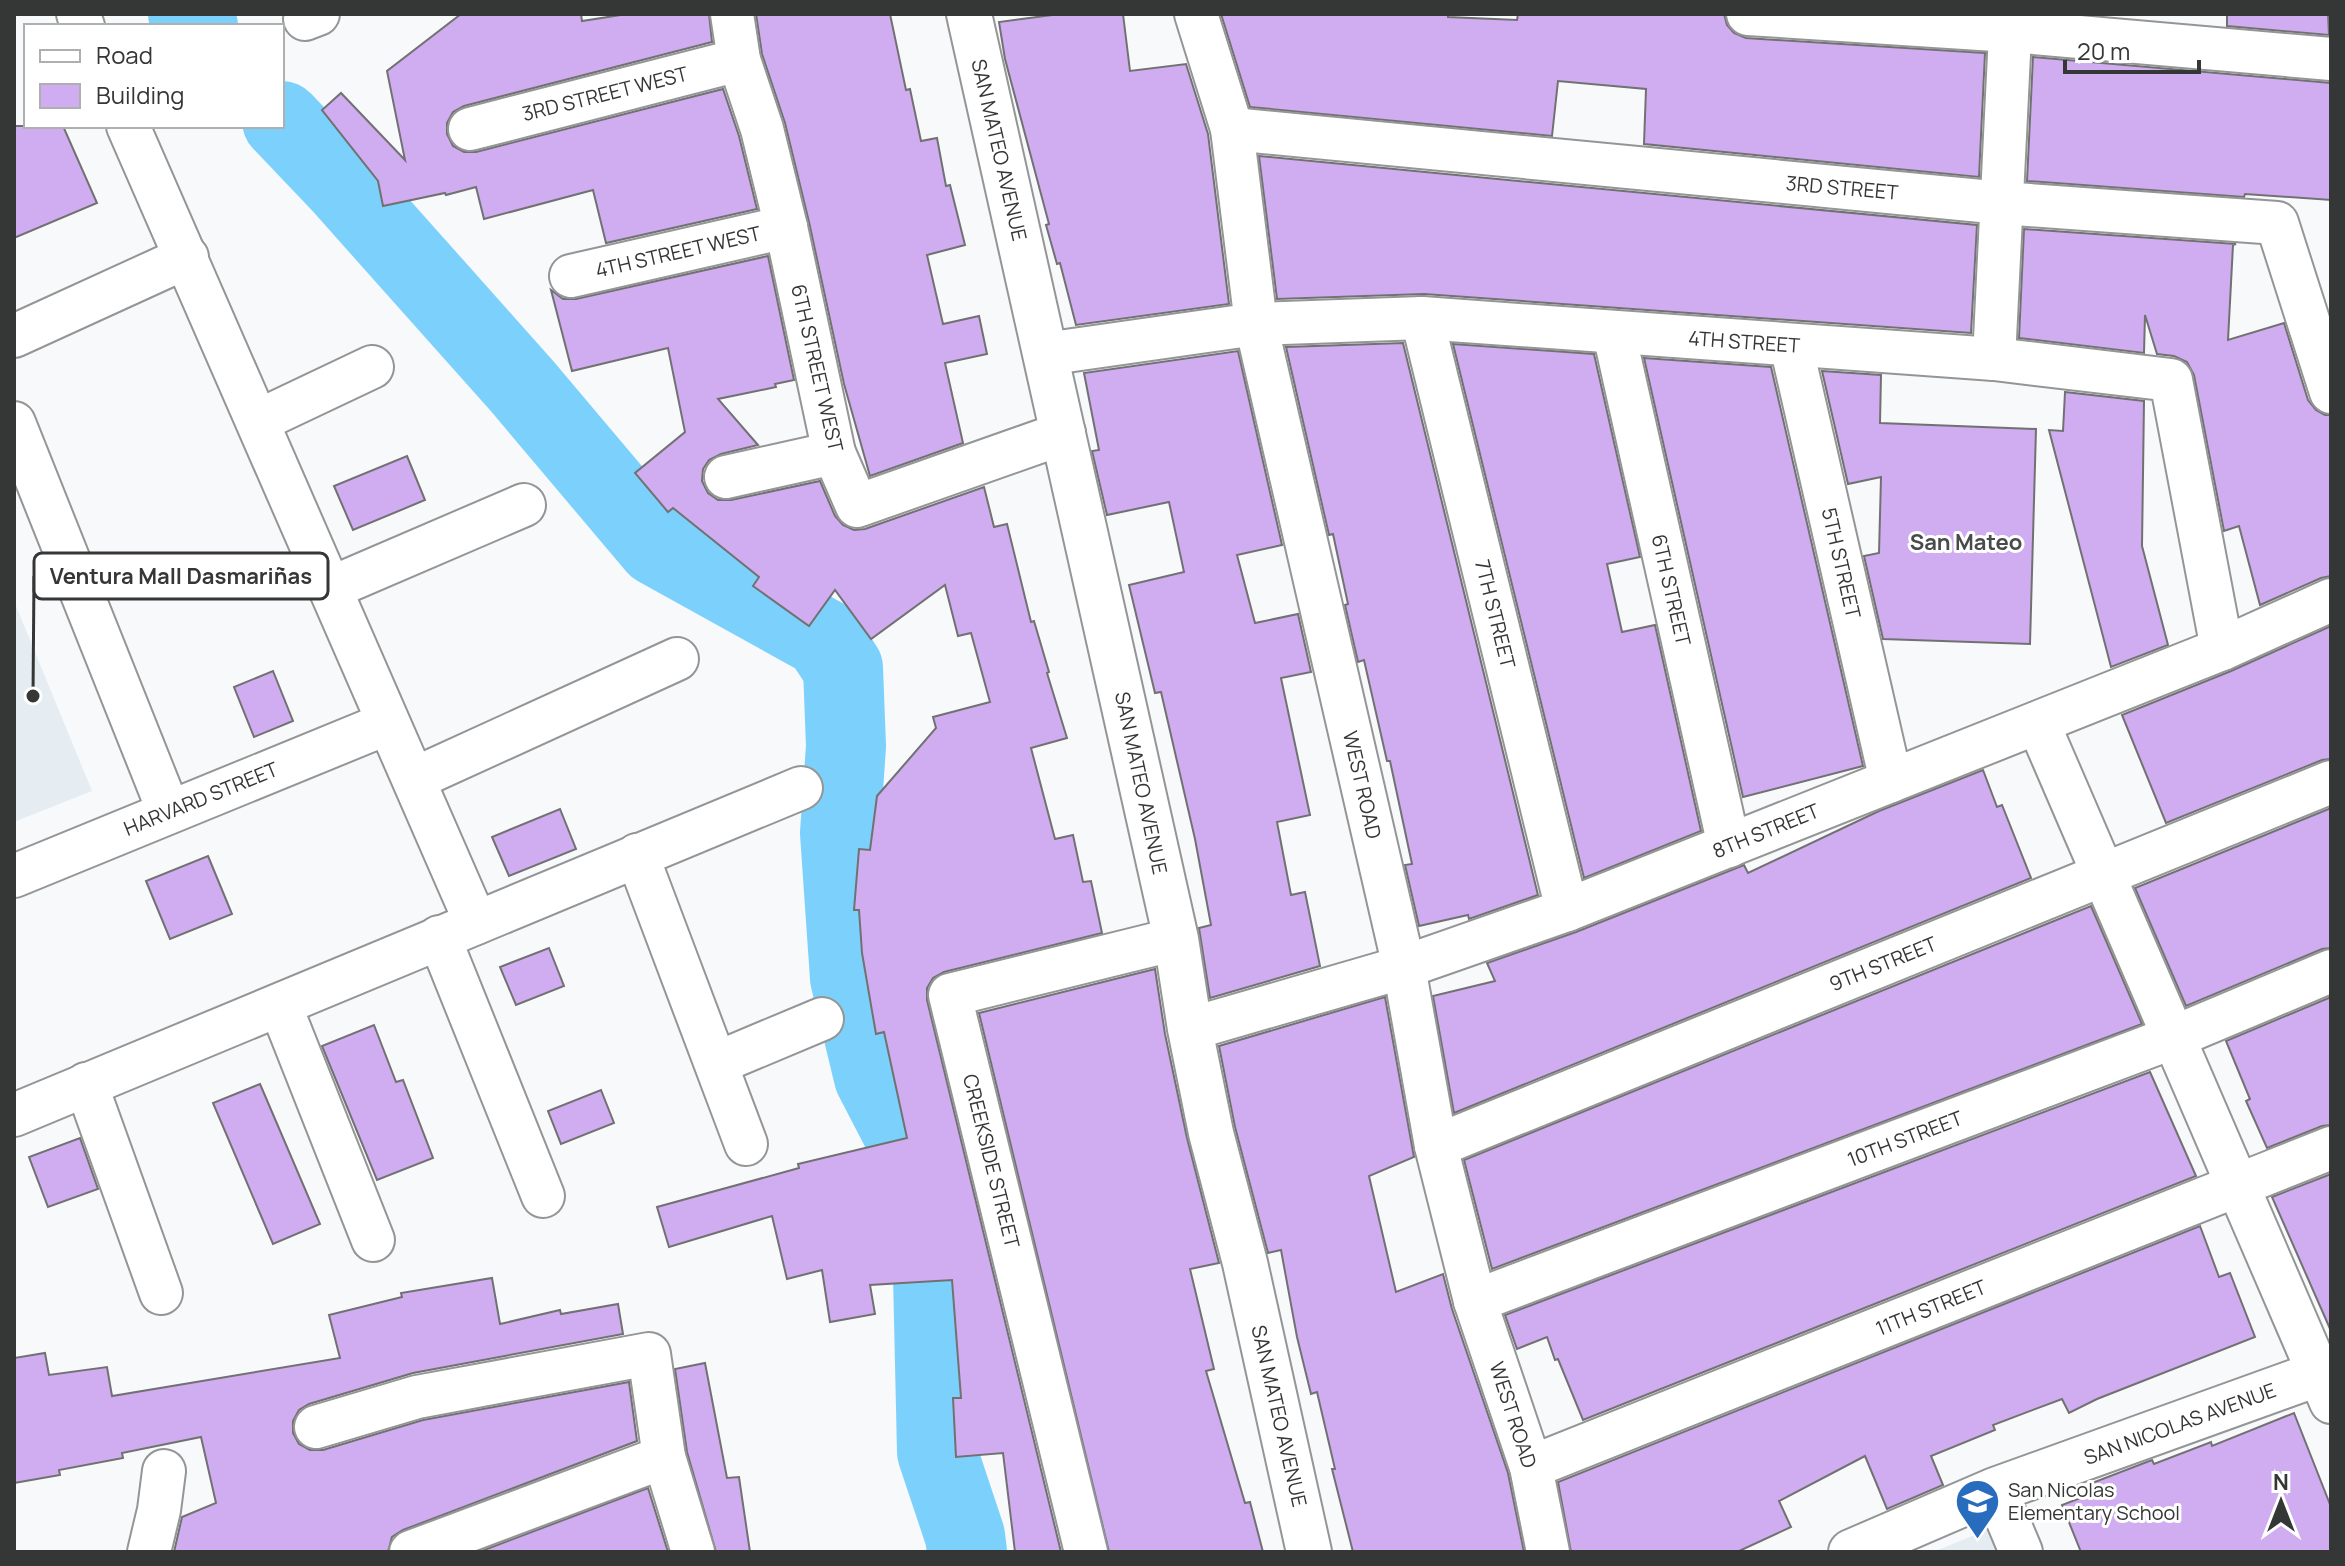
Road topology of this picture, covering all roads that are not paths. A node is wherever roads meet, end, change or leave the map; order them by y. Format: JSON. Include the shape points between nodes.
{"nodes":[{"id":1,"x":732,"y":14,"type":"edge"},
{"id":2,"x":969,"y":14,"type":"edge"},
{"id":3,"x":1196,"y":14,"type":"edge"},
{"id":4,"x":1748,"y":14,"type":"edge"},
{"id":5,"x":2011,"y":22,"type":"edge"},
{"id":6,"x":2331,"y":59,"type":"edge"},
{"id":7,"x":739,"y":60,"type":"junction"},
{"id":8,"x":129,"y":128,"type":"edge"},
{"id":9,"x":470,"y":129,"type":"dead end"},
{"id":10,"x":1232,"y":129,"type":"junction"},
{"id":11,"x":2002,"y":203,"type":"junction"},
{"id":12,"x":786,"y":227,"type":"junction"},
{"id":13,"x":187,"y":257,"type":"junction"},
{"id":14,"x":571,"y":276,"type":"dead end"},
{"id":15,"x":1422,"y":318,"type":"junction"},
{"id":16,"x":1256,"y":324,"type":"junction"},
{"id":17,"x":1614,"y":333,"type":"junction"},
{"id":18,"x":14,"y":336,"type":"edge"},
{"id":19,"x":1791,"y":345,"type":"junction"},
{"id":20,"x":1045,"y":354,"type":"junction"},
{"id":21,"x":1994,"y":359,"type":"junction"},
{"id":22,"x":372,"y":367,"type":"dead end"},
{"id":23,"x":2331,"y":392,"type":"edge"},
{"id":24,"x":258,"y":421,"type":"junction"},
{"id":25,"x":14,"y":423,"type":"edge"},
{"id":26,"x":1064,"y":433,"type":"junction"},
{"id":27,"x":834,"y":453,"type":"junction"},
{"id":28,"x":726,"y":477,"type":"dead end"},
{"id":29,"x":524,"y":505,"type":"dead end"},
{"id":30,"x":331,"y":588,"type":"junction"},
{"id":31,"x":2331,"y":600,"type":"edge"},
{"id":32,"x":2222,"y":649,"type":"junction"},
{"id":33,"x":677,"y":659,"type":"dead end"},
{"id":34,"x":388,"y":723,"type":"junction"},
{"id":35,"x":2038,"y":723,"type":"junction"},
{"id":36,"x":414,"y":779,"type":"junction"},
{"id":37,"x":1891,"y":781,"type":"junction"},
{"id":38,"x":2331,"y":782,"type":"edge"},
{"id":39,"x":801,"y":788,"type":"dead end"},
{"id":40,"x":169,"y":812,"type":"junction"},
{"id":41,"x":1729,"y":846,"type":"junction"},
{"id":42,"x":637,"y":855,"type":"junction"},
{"id":43,"x":2104,"y":874,"type":"junction"},
{"id":44,"x":14,"y":876,"type":"edge"},
{"id":45,"x":1567,"y":910,"type":"junction"},
{"id":46,"x":457,"y":930,"type":"junction"},
{"id":47,"x":1176,"y":939,"type":"junction"},
{"id":48,"x":1404,"y":967,"type":"junction"},
{"id":49,"x":2331,"y":971,"type":"edge"},
{"id":50,"x":280,"y":1005,"type":"junction"},
{"id":51,"x":822,"y":1019,"type":"dead end"},
{"id":52,"x":1190,"y":1029,"type":"junction"},
{"id":53,"x":2174,"y":1037,"type":"junction"},
{"id":54,"x":717,"y":1063,"type":"junction"},
{"id":55,"x":86,"y":1084,"type":"junction"},
{"id":56,"x":14,"y":1115,"type":"edge"},
{"id":57,"x":746,"y":1144,"type":"dead end"},
{"id":58,"x":1436,"y":1146,"type":"junction"},
{"id":59,"x":2331,"y":1148,"type":"edge"},
{"id":60,"x":2238,"y":1187,"type":"junction"},
{"id":61,"x":543,"y":1196,"type":"dead end"},
{"id":62,"x":373,"y":1240,"type":"dead end"},
{"id":63,"x":161,"y":1293,"type":"dead end"},
{"id":64,"x":1475,"y":1301,"type":"junction"},
{"id":65,"x":2327,"y":1381,"type":"edge"},
{"id":66,"x":316,"y":1427,"type":"dead end"},
{"id":67,"x":664,"y":1457,"type":"junction"},
{"id":68,"x":1531,"y":1467,"type":"junction"},
{"id":69,"x":164,"y":1471,"type":"dead end"},
{"id":70,"x":1995,"y":1490,"type":"junction"},
{"id":71,"x":149,"y":1552,"type":"edge"},
{"id":72,"x":411,"y":1552,"type":"edge"},
{"id":73,"x":693,"y":1552,"type":"edge"},
{"id":74,"x":1086,"y":1552,"type":"edge"},
{"id":75,"x":1309,"y":1552,"type":"edge"},
{"id":76,"x":1548,"y":1552,"type":"edge"},
{"id":77,"x":1851,"y":1552,"type":"edge"},
{"id":78,"x":2021,"y":1552,"type":"edge"}],
"edges":[{"from":1,"to":7,"type":"street","name":"6TH STREET WEST"},
{"from":2,"to":20,"type":"street","name":"SAN MATEO AVENUE"},
{"from":3,"to":10,"type":"street","name":"WEST ROAD"},
{"from":4,"to":5,"type":"street"},
{"from":5,"to":6,"type":"street"},
{"from":5,"to":11,"type":"street"},
{"from":7,"to":9,"type":"street","name":"3RD STREET WEST"},
{"from":7,"to":12,"type":"street","name":"6TH STREET WEST"},
{"from":8,"to":13,"type":"street"},
{"from":10,"to":11,"type":"street","name":"3RD STREET"},
{"from":10,"to":16,"type":"street","name":"WEST ROAD"},
{"from":11,"to":21,"type":"street"},
{"from":11,"to":23,"type":"street","name":"3RD STREET","via":[[2277,223]]},
{"from":12,"to":14,"type":"street","name":"4TH STREET WEST"},
{"from":12,"to":27,"type":"street","name":"6TH STREET WEST"},
{"from":13,"to":18,"type":"street"},
{"from":13,"to":24,"type":"street"},
{"from":15,"to":16,"type":"street","name":"4TH STREET"},
{"from":15,"to":17,"type":"street","name":"4TH STREET"},
{"from":15,"to":45,"type":"street","name":"7TH STREET"},
{"from":16,"to":20,"type":"street","name":"4TH STREET"},
{"from":16,"to":48,"type":"street","name":"WEST ROAD"},
{"from":17,"to":19,"type":"street","name":"4TH STREET"},
{"from":17,"to":41,"type":"street","name":"6TH STREET"},
{"from":19,"to":21,"type":"street","name":"4TH STREET"},
{"from":19,"to":37,"type":"street","name":"5TH STREET"},
{"from":20,"to":26,"type":"street","name":"SAN MATEO AVENUE"},
{"from":21,"to":32,"type":"street","name":"4TH STREET","via":[[2171,380]]},
{"from":22,"to":24,"type":"street"},
{"from":24,"to":30,"type":"street"},
{"from":25,"to":40,"type":"street"},
{"from":26,"to":27,"type":"street","name":"6TH STREET WEST","via":[[857,506]]},
{"from":26,"to":47,"type":"street","name":"SAN MATEO AVENUE"},
{"from":27,"to":28,"type":"street"},
{"from":29,"to":30,"type":"street"},
{"from":30,"to":34,"type":"street"},
{"from":31,"to":32,"type":"street","name":"8TH STREET"},
{"from":32,"to":35,"type":"street","name":"8TH STREET"},
{"from":33,"to":36,"type":"street"},
{"from":34,"to":36,"type":"street"},
{"from":34,"to":40,"type":"street","name":"HARVARD STREET"},
{"from":35,"to":37,"type":"street","name":"8TH STREET"},
{"from":35,"to":43,"type":"street"},
{"from":36,"to":46,"type":"street"},
{"from":37,"to":41,"type":"street","name":"8TH STREET"},
{"from":38,"to":43,"type":"street","name":"9TH STREET"},
{"from":39,"to":42,"type":"street"},
{"from":40,"to":44,"type":"street","name":"HARVARD STREET"},
{"from":41,"to":45,"type":"street","name":"8TH STREET"},
{"from":42,"to":46,"type":"street"},
{"from":42,"to":54,"type":"street"},
{"from":43,"to":53,"type":"street"},
{"from":43,"to":58,"type":"street","name":"9TH STREET"},
{"from":45,"to":48,"type":"street","name":"8TH STREET"},
{"from":46,"to":50,"type":"street"},
{"from":46,"to":61,"type":"street"},
{"from":47,"to":52,"type":"street","name":"SAN MATEO AVENUE"},
{"from":47,"to":74,"type":"street","name":"CREEKSIDE STREET","via":[[950,995]]},
{"from":48,"to":52,"type":"street","name":"8TH STREET"},
{"from":48,"to":58,"type":"street","name":"WEST ROAD"},
{"from":49,"to":53,"type":"street","name":"10TH STREET"},
{"from":50,"to":55,"type":"street"},
{"from":50,"to":62,"type":"street"},
{"from":51,"to":54,"type":"street"},
{"from":52,"to":75,"type":"street","name":"SAN MATEO AVENUE"},
{"from":53,"to":60,"type":"street"},
{"from":53,"to":64,"type":"street","name":"10TH STREET"},
{"from":54,"to":57,"type":"street"},
{"from":55,"to":56,"type":"street"},
{"from":55,"to":63,"type":"street"},
{"from":58,"to":64,"type":"street","name":"WEST ROAD"},
{"from":59,"to":60,"type":"street","name":"11TH STREET"},
{"from":60,"to":65,"type":"street"},
{"from":60,"to":68,"type":"street","name":"11TH STREET"},
{"from":64,"to":68,"type":"street","name":"WEST ROAD"},
{"from":65,"to":70,"type":"street","name":"SAN NICOLAS AVENUE"},
{"from":66,"to":67,"type":"street","via":[[417,1397],[649,1354]]},
{"from":67,"to":72,"type":"street"},
{"from":67,"to":73,"type":"street"},
{"from":68,"to":76,"type":"street","name":"WEST ROAD"},
{"from":69,"to":71,"type":"street"},
{"from":70,"to":77,"type":"street","name":"SAN NICOLAS AVENUE"},
{"from":70,"to":78,"type":"street"}]}
